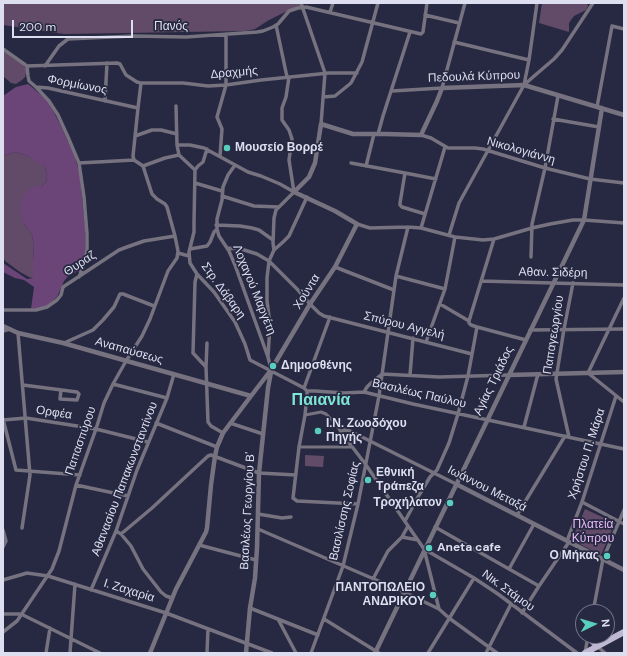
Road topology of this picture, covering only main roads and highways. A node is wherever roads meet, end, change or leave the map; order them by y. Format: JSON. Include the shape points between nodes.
{"nodes":[{"id":1,"x":624,"y":632,"type":"edge"},
{"id":2,"x":597,"y":646,"type":"joint"},
{"id":3,"x":585,"y":653,"type":"edge"}],
"edges":[{"from":1,"to":2,"type":"main road"},
{"from":2,"to":3,"type":"main road"}]}
